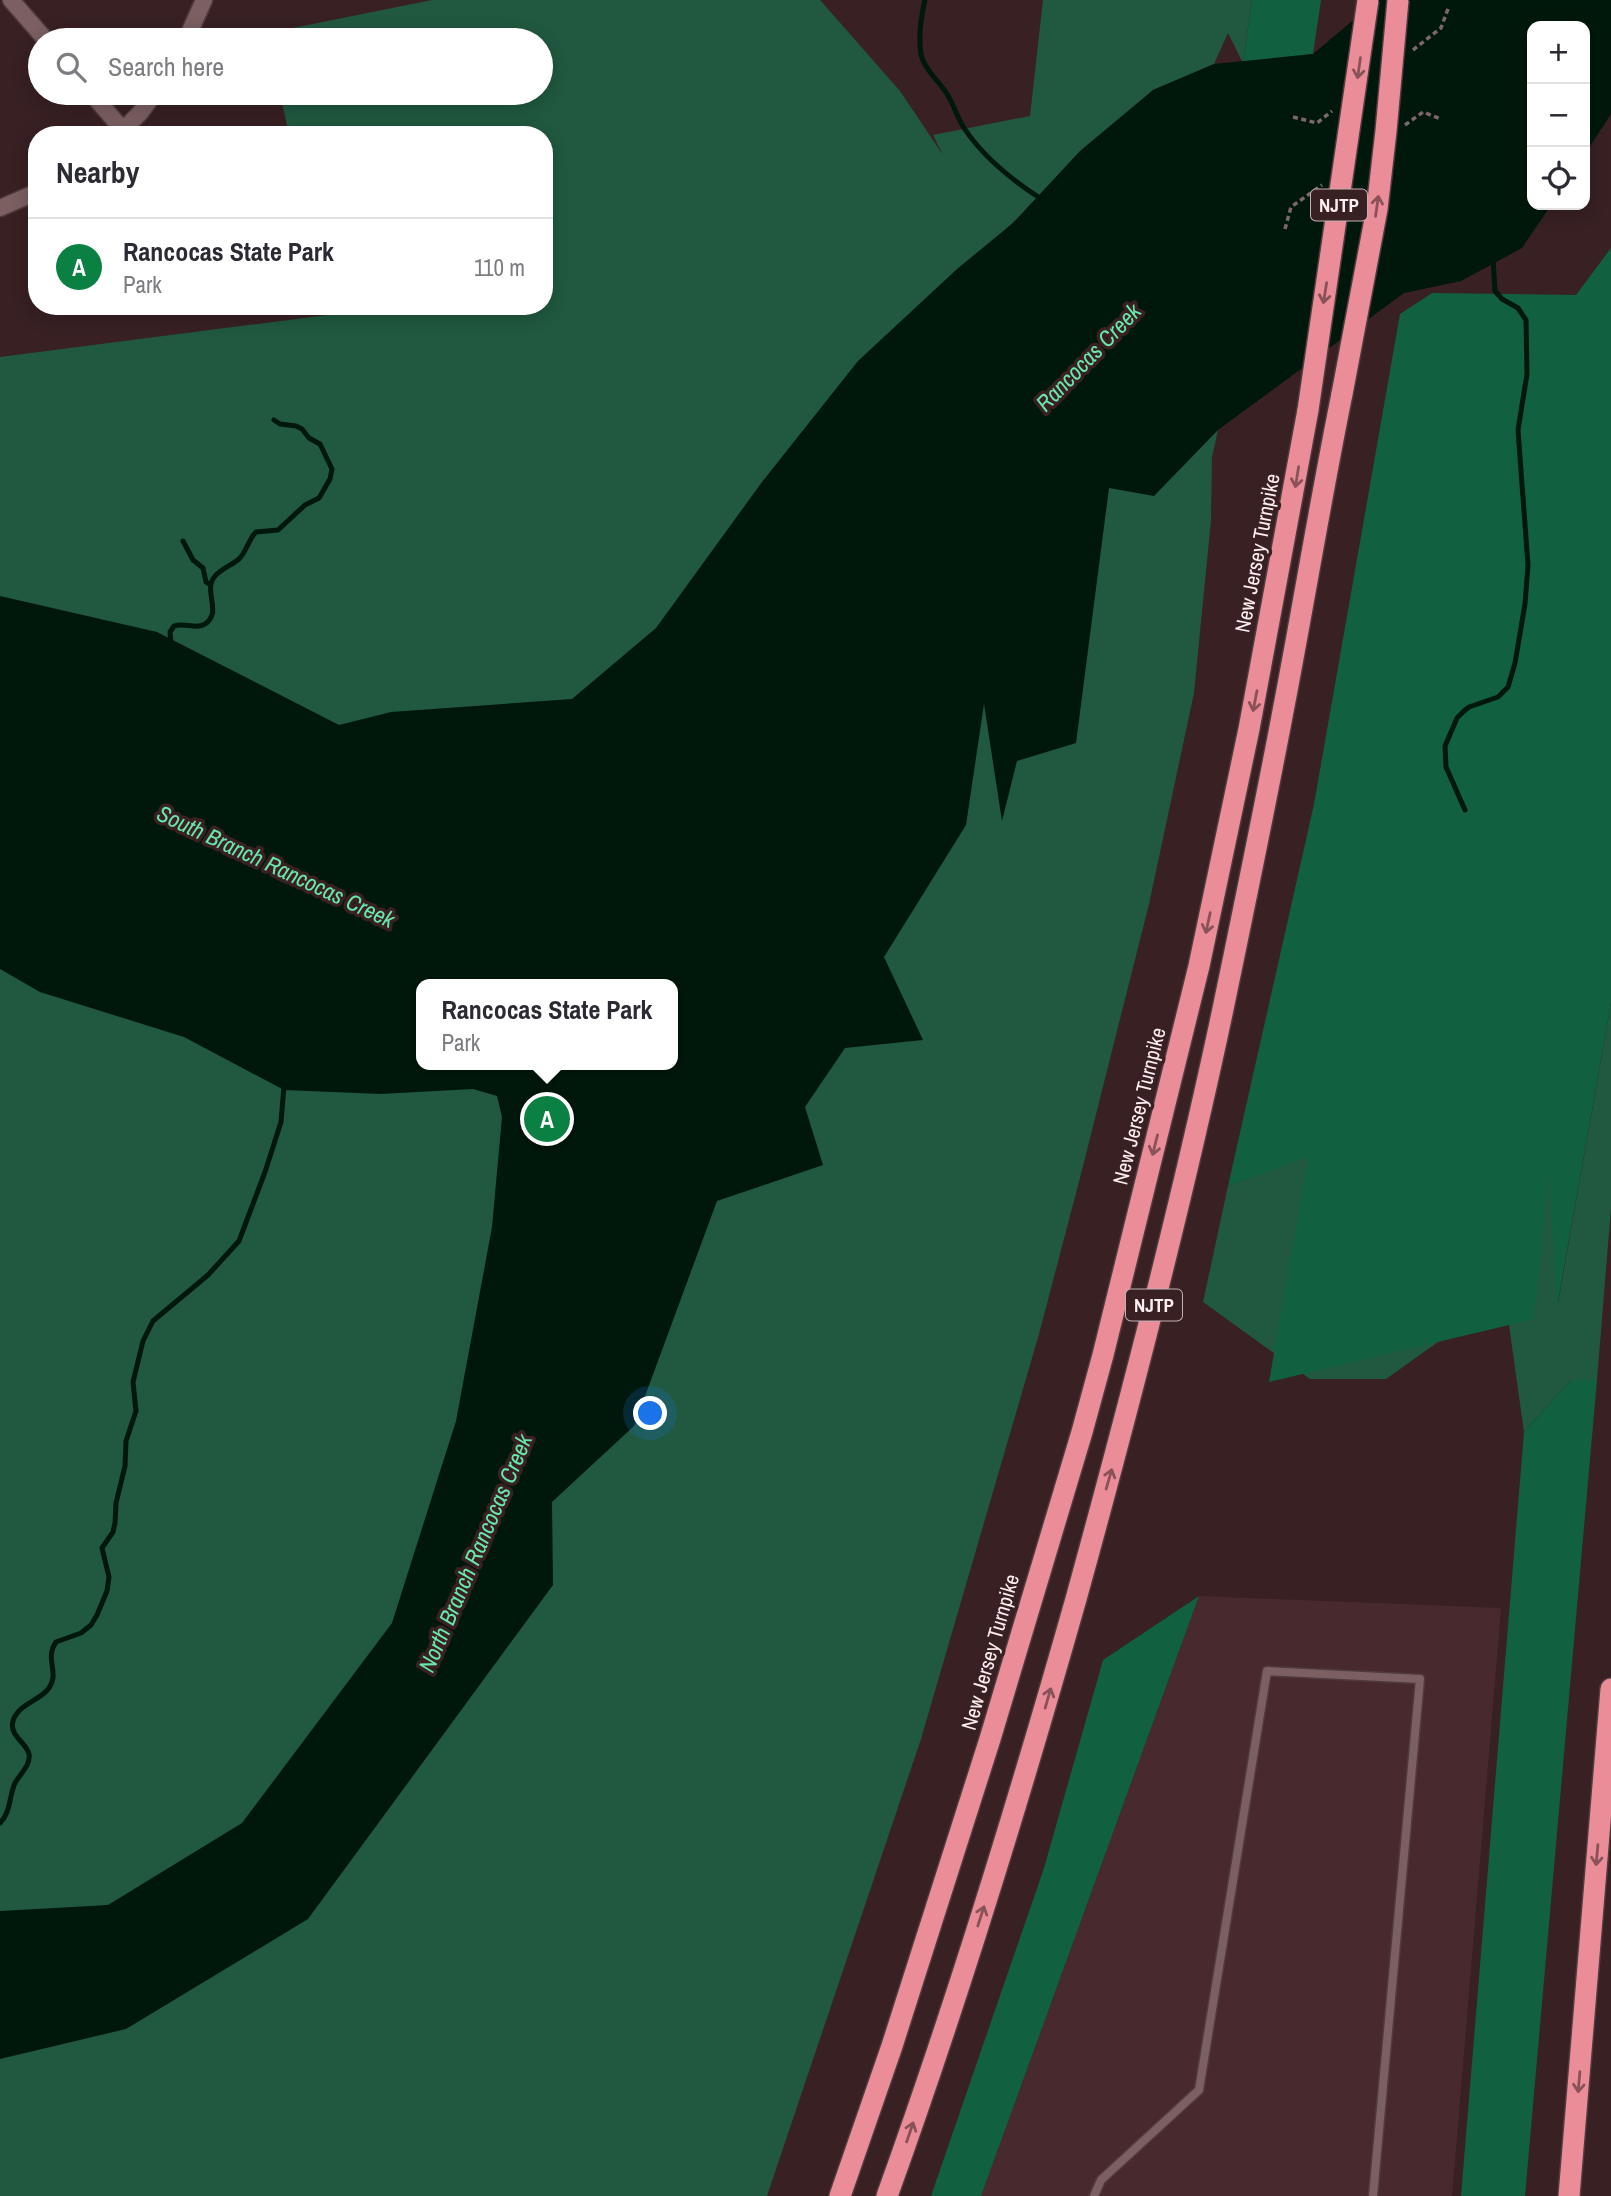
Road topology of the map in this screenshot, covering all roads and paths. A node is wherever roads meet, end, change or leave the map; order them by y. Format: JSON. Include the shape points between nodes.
{"nodes":[{"id":1,"x":11,"y":0,"type":"edge"},
{"id":2,"x":204,"y":0,"type":"edge"},
{"id":3,"x":1368,"y":0,"type":"edge"},
{"id":4,"x":1398,"y":0,"type":"edge"},
{"id":5,"x":36,"y":28,"type":"edge"},
{"id":6,"x":191,"y":28,"type":"edge"},
{"id":7,"x":100,"y":105,"type":"edge"},
{"id":8,"x":145,"y":105,"type":"edge"},
{"id":9,"x":116,"y":126,"type":"edge"},
{"id":10,"x":126,"y":126,"type":"edge"},
{"id":11,"x":28,"y":196,"type":"edge"},
{"id":12,"x":0,"y":208,"type":"edge"},
{"id":13,"x":1611,"y":1689,"type":"edge"},
{"id":14,"x":840,"y":2196,"type":"edge"},
{"id":15,"x":887,"y":2196,"type":"edge"},
{"id":16,"x":1094,"y":2196,"type":"edge"},
{"id":17,"x":1373,"y":2196,"type":"edge"},
{"id":18,"x":1569,"y":2196,"type":"edge"}],
"edges":[{"from":1,"to":5,"type":"street"},
{"from":2,"to":6,"type":"street"},
{"from":3,"to":14,"type":"highway","name":"New Jersey Turnpike","number":"NJTP","one_way":true,"bridge":true,"via":[[1308,410],[1208,927],[1083,1432],[990,1739]]},
{"from":15,"to":4,"type":"highway","number":"NJTP","one_way":true,"bridge":true,"via":[[1026,1773],[1112,1469],[1222,1013],[1377,209]]},
{"from":7,"to":9,"type":"street"},
{"from":8,"to":10,"type":"street"},
{"from":11,"to":12,"type":"street"},
{"from":13,"to":18,"type":"highway","one_way":true},
{"from":16,"to":17,"type":"lane","via":[[1101,2180],[1199,2090],[1267,1671],[1420,1679]]}]}
